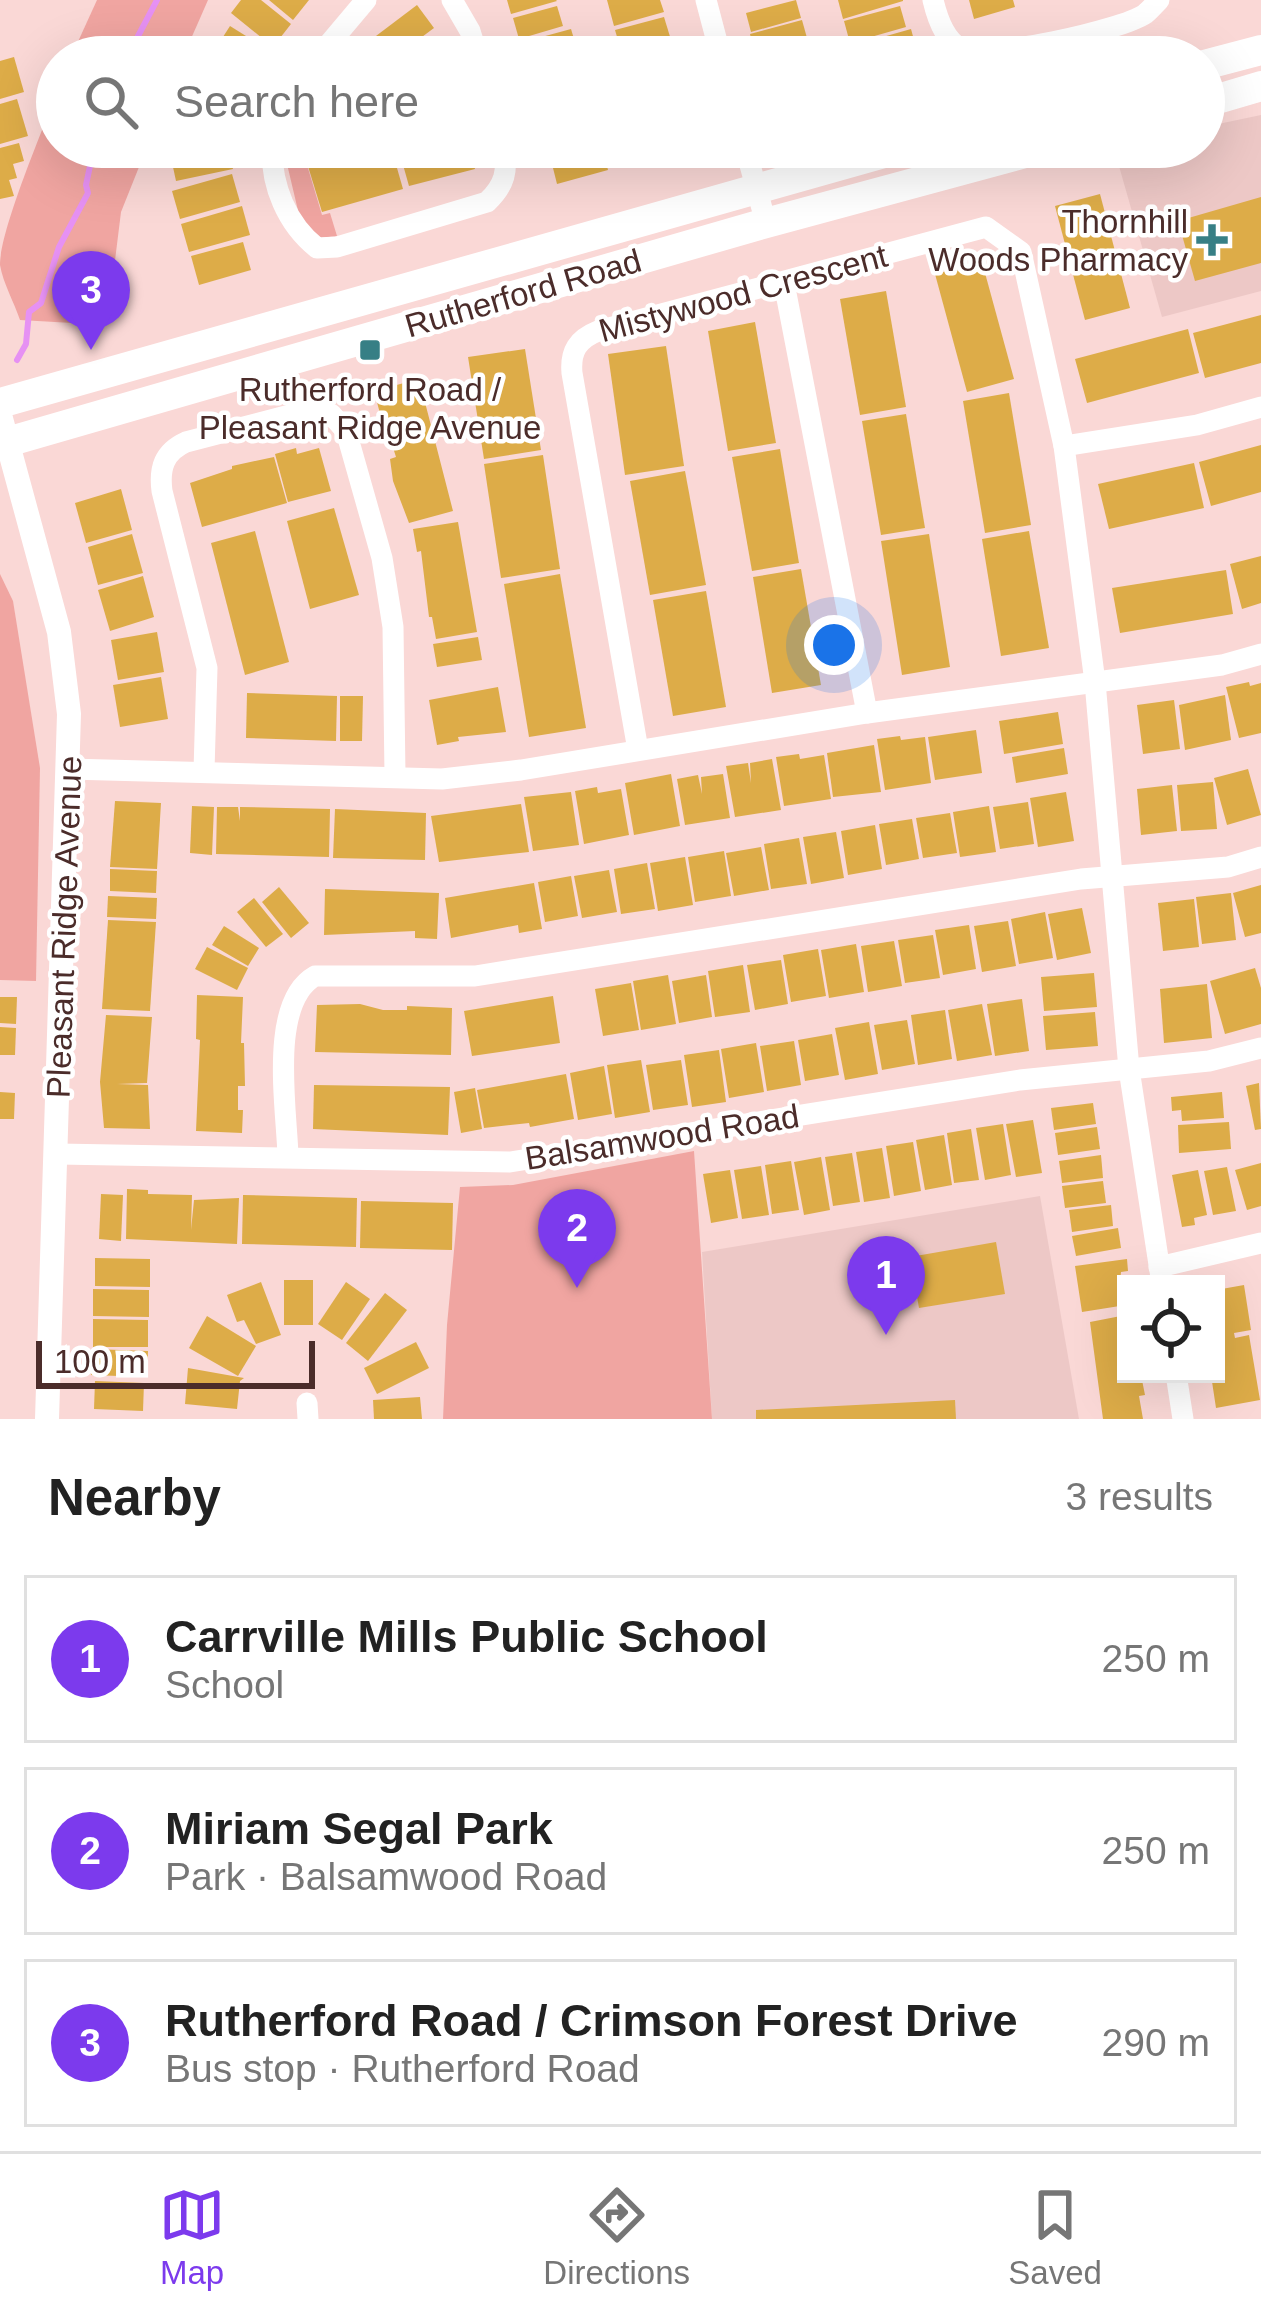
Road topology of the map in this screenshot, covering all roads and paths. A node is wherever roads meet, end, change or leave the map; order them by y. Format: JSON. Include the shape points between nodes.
{"nodes":[{"id":1,"x":365,"y":0,"type":"edge"},
{"id":2,"x":452,"y":0,"type":"edge"},
{"id":3,"x":706,"y":0,"type":"edge"},
{"id":4,"x":933,"y":0,"type":"edge"},
{"id":5,"x":1159,"y":0,"type":"edge"},
{"id":6,"x":335,"y":36,"type":"edge"},
{"id":7,"x":472,"y":36,"type":"edge"},
{"id":8,"x":716,"y":36,"type":"edge"},
{"id":9,"x":948,"y":36,"type":"edge"},
{"id":10,"x":1070,"y":36,"type":"edge"},
{"id":11,"x":1261,"y":50,"type":"edge"},
{"id":12,"x":1225,"y":59,"type":"edge"},
{"id":13,"x":1261,"y":86,"type":"edge"},
{"id":14,"x":1225,"y":97,"type":"edge"},
{"id":15,"x":274,"y":168,"type":"edge"},
{"id":16,"x":507,"y":168,"type":"edge"},
{"id":17,"x":752,"y":168,"type":"edge"},
{"id":18,"x":829,"y":168,"type":"edge"},
{"id":19,"x":969,"y":168,"type":"edge"},
{"id":20,"x":757,"y":188,"type":"junction"},
{"id":21,"x":766,"y":223,"type":"junction"},
{"id":22,"x":784,"y":283,"type":"junction"},
{"id":23,"x":0,"y":403,"type":"edge"},
{"id":24,"x":1261,"y":406,"type":"edge"},
{"id":25,"x":3,"y":434,"type":"edge"},
{"id":26,"x":1064,"y":446,"type":"junction"},
{"id":27,"x":1261,"y":654,"type":"edge"},
{"id":28,"x":1095,"y":682,"type":"junction"},
{"id":29,"x":867,"y":713,"type":"junction"},
{"id":30,"x":638,"y":750,"type":"junction"},
{"id":31,"x":69,"y":769,"type":"junction"},
{"id":32,"x":204,"y":771,"type":"junction"},
{"id":33,"x":395,"y":775,"type":"junction"},
{"id":34,"x":1261,"y":857,"type":"edge"},
{"id":35,"x":1110,"y":874,"type":"junction"},
{"id":36,"x":1261,"y":1048,"type":"edge"},
{"id":37,"x":1129,"y":1069,"type":"junction"},
{"id":38,"x":58,"y":1154,"type":"junction"},
{"id":39,"x":288,"y":1157,"type":"junction"},
{"id":40,"x":1261,"y":1243,"type":"edge"},
{"id":41,"x":1160,"y":1275,"type":"edge"},
{"id":42,"x":1177,"y":1383,"type":"edge"},
{"id":43,"x":47,"y":1419,"type":"edge"},
{"id":44,"x":1183,"y":1419,"type":"edge"}],
"edges":[{"from":1,"to":6,"type":"street"},
{"from":2,"to":7,"type":"street"},
{"from":3,"to":8,"type":"street"},
{"from":4,"to":9,"type":"street"},
{"from":5,"to":10,"type":"street","via":[[1143,16]]},
{"from":11,"to":12,"type":"main road"},
{"from":13,"to":14,"type":"main road"},
{"from":15,"to":16,"type":"street","via":[[287,216],[317,248],[487,202]]},
{"from":17,"to":20,"type":"street"},
{"from":18,"to":20,"type":"main road","name":"Rutherford Road"},
{"from":19,"to":21,"type":"main road","name":"Rutherford Road"},
{"from":20,"to":21,"type":"street"},
{"from":20,"to":23,"type":"main road","name":"Rutherford Road"},
{"from":21,"to":25,"type":"main road","name":"Rutherford Road"},
{"from":22,"to":26,"type":"street","name":"Mistywood Crescent","via":[[986,227],[1021,252]]},
{"from":22,"to":29,"type":"street"},
{"from":22,"to":30,"type":"street","name":"Mistywood Crescent","via":[[598,331],[575,348],[572,373]]},
{"from":24,"to":26,"type":"street"},
{"from":25,"to":31,"type":"street","name":"Pleasant Ridge Avenue","via":[[59,632]]},
{"from":26,"to":28,"type":"street","name":"Mistywood Crescent"},
{"from":27,"to":28,"type":"street"},
{"from":28,"to":29,"type":"street"},
{"from":28,"to":35,"type":"street","name":"Mistywood Crescent"},
{"from":29,"to":30,"type":"street"},
{"from":30,"to":33,"type":"street","via":[[442,779]]},
{"from":31,"to":32,"type":"street"},
{"from":31,"to":38,"type":"street","name":"Pleasant Ridge Avenue"},
{"from":32,"to":33,"type":"street"},
{"from":32,"to":33,"type":"street","via":[[207,668],[162,467],[186,442],[313,410],[343,424],[382,558],[394,627]]},
{"from":34,"to":35,"type":"street","via":[[1228,867]]},
{"from":35,"to":37,"type":"street","name":"Mistywood Crescent"},
{"from":35,"to":39,"type":"street","via":[[475,976],[315,976],[298,992],[287,1022]]},
{"from":36,"to":37,"type":"street","name":"Balsamwood Road"},
{"from":37,"to":39,"type":"street","name":"Balsamwood Road","via":[[510,1162]]},
{"from":37,"to":41,"type":"street","name":"Mistywood Crescent"},
{"from":38,"to":39,"type":"street","name":"Balsamwood Road"},
{"from":38,"to":43,"type":"street","name":"Pleasant Ridge Avenue"},
{"from":40,"to":41,"type":"street"},
{"from":42,"to":44,"type":"street"}]}
